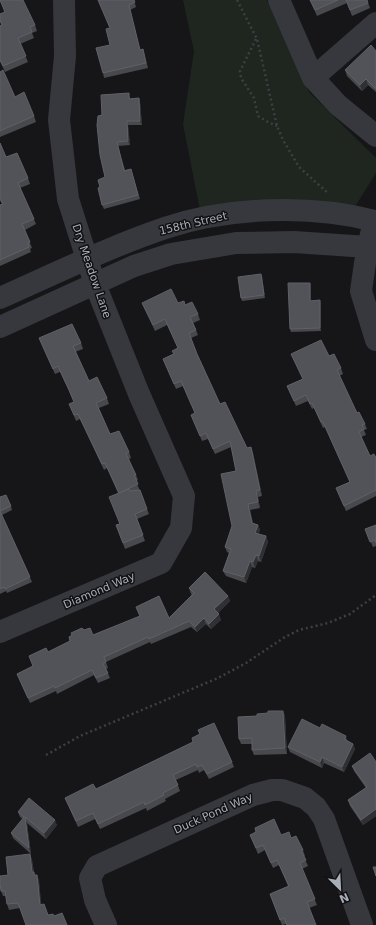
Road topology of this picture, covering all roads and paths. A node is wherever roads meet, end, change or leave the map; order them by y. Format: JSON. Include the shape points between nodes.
{"nodes":[{"id":1,"x":64,"y":0,"type":"edge"},
{"id":2,"x":237,"y":0,"type":"edge"},
{"id":3,"x":279,"y":0,"type":"edge"},
{"id":4,"x":376,"y":23,"type":"edge"},
{"id":5,"x":256,"y":39,"type":"junction"},
{"id":6,"x":313,"y":78,"type":"junction"},
{"id":7,"x":278,"y":126,"type":"junction"},
{"id":8,"x":376,"y":136,"type":"edge"},
{"id":9,"x":329,"y":194,"type":"dead end"},
{"id":10,"x":375,"y":219,"type":"edge"},
{"id":11,"x":368,"y":247,"type":"junction"},
{"id":12,"x":87,"y":260,"type":"junction"},
{"id":13,"x":95,"y":284,"type":"junction"},
{"id":14,"x":0,"y":298,"type":"edge"},
{"id":15,"x":0,"y":327,"type":"edge"},
{"id":16,"x":376,"y":340,"type":"edge"},
{"id":17,"x":181,"y":528,"type":"joint"},
{"id":18,"x":376,"y":595,"type":"edge"},
{"id":19,"x":0,"y":632,"type":"edge"},
{"id":20,"x":46,"y":755,"type":"dead end"},
{"id":21,"x":106,"y":925,"type":"edge"},
{"id":22,"x":362,"y":925,"type":"edge"}],
"edges":[{"from":1,"to":12,"type":"street","name":"Dry Meadow Lane","via":[[65,56],[59,120],[68,199]]},
{"from":2,"to":5,"type":"path"},
{"from":3,"to":6,"type":"street"},
{"from":4,"to":6,"type":"street"},
{"from":5,"to":7,"type":"path"},
{"from":5,"to":7,"type":"path","via":[[240,75],[252,92],[258,116]]},
{"from":6,"to":8,"type":"street","via":[[338,105]]},
{"from":7,"to":9,"type":"path","via":[[299,167]]},
{"from":10,"to":11,"type":"street"},
{"from":10,"to":12,"type":"street","name":"158th Street","via":[[295,210],[235,214],[165,228]]},
{"from":11,"to":13,"type":"street","via":[[294,242],[236,243],[171,254],[134,266]]},
{"from":11,"to":16,"type":"street","via":[[361,291]]},
{"from":12,"to":13,"type":"street","name":"Dry Meadow Lane"},
{"from":12,"to":14,"type":"street","name":"158th Street"},
{"from":13,"to":15,"type":"street"},
{"from":13,"to":17,"type":"street","name":"Dry Meadow Lane","via":[[139,394],[184,496]]},
{"from":17,"to":19,"type":"street","name":"Diamond Way","via":[[161,563]]},
{"from":18,"to":20,"type":"path","via":[[350,614],[295,632],[218,678],[80,736]]},
{"from":21,"to":22,"type":"street","name":"Duck Pond Way","via":[[95,900],[90,878],[97,866],[253,795],[282,790],[305,798],[316,807],[324,819]]}]}
